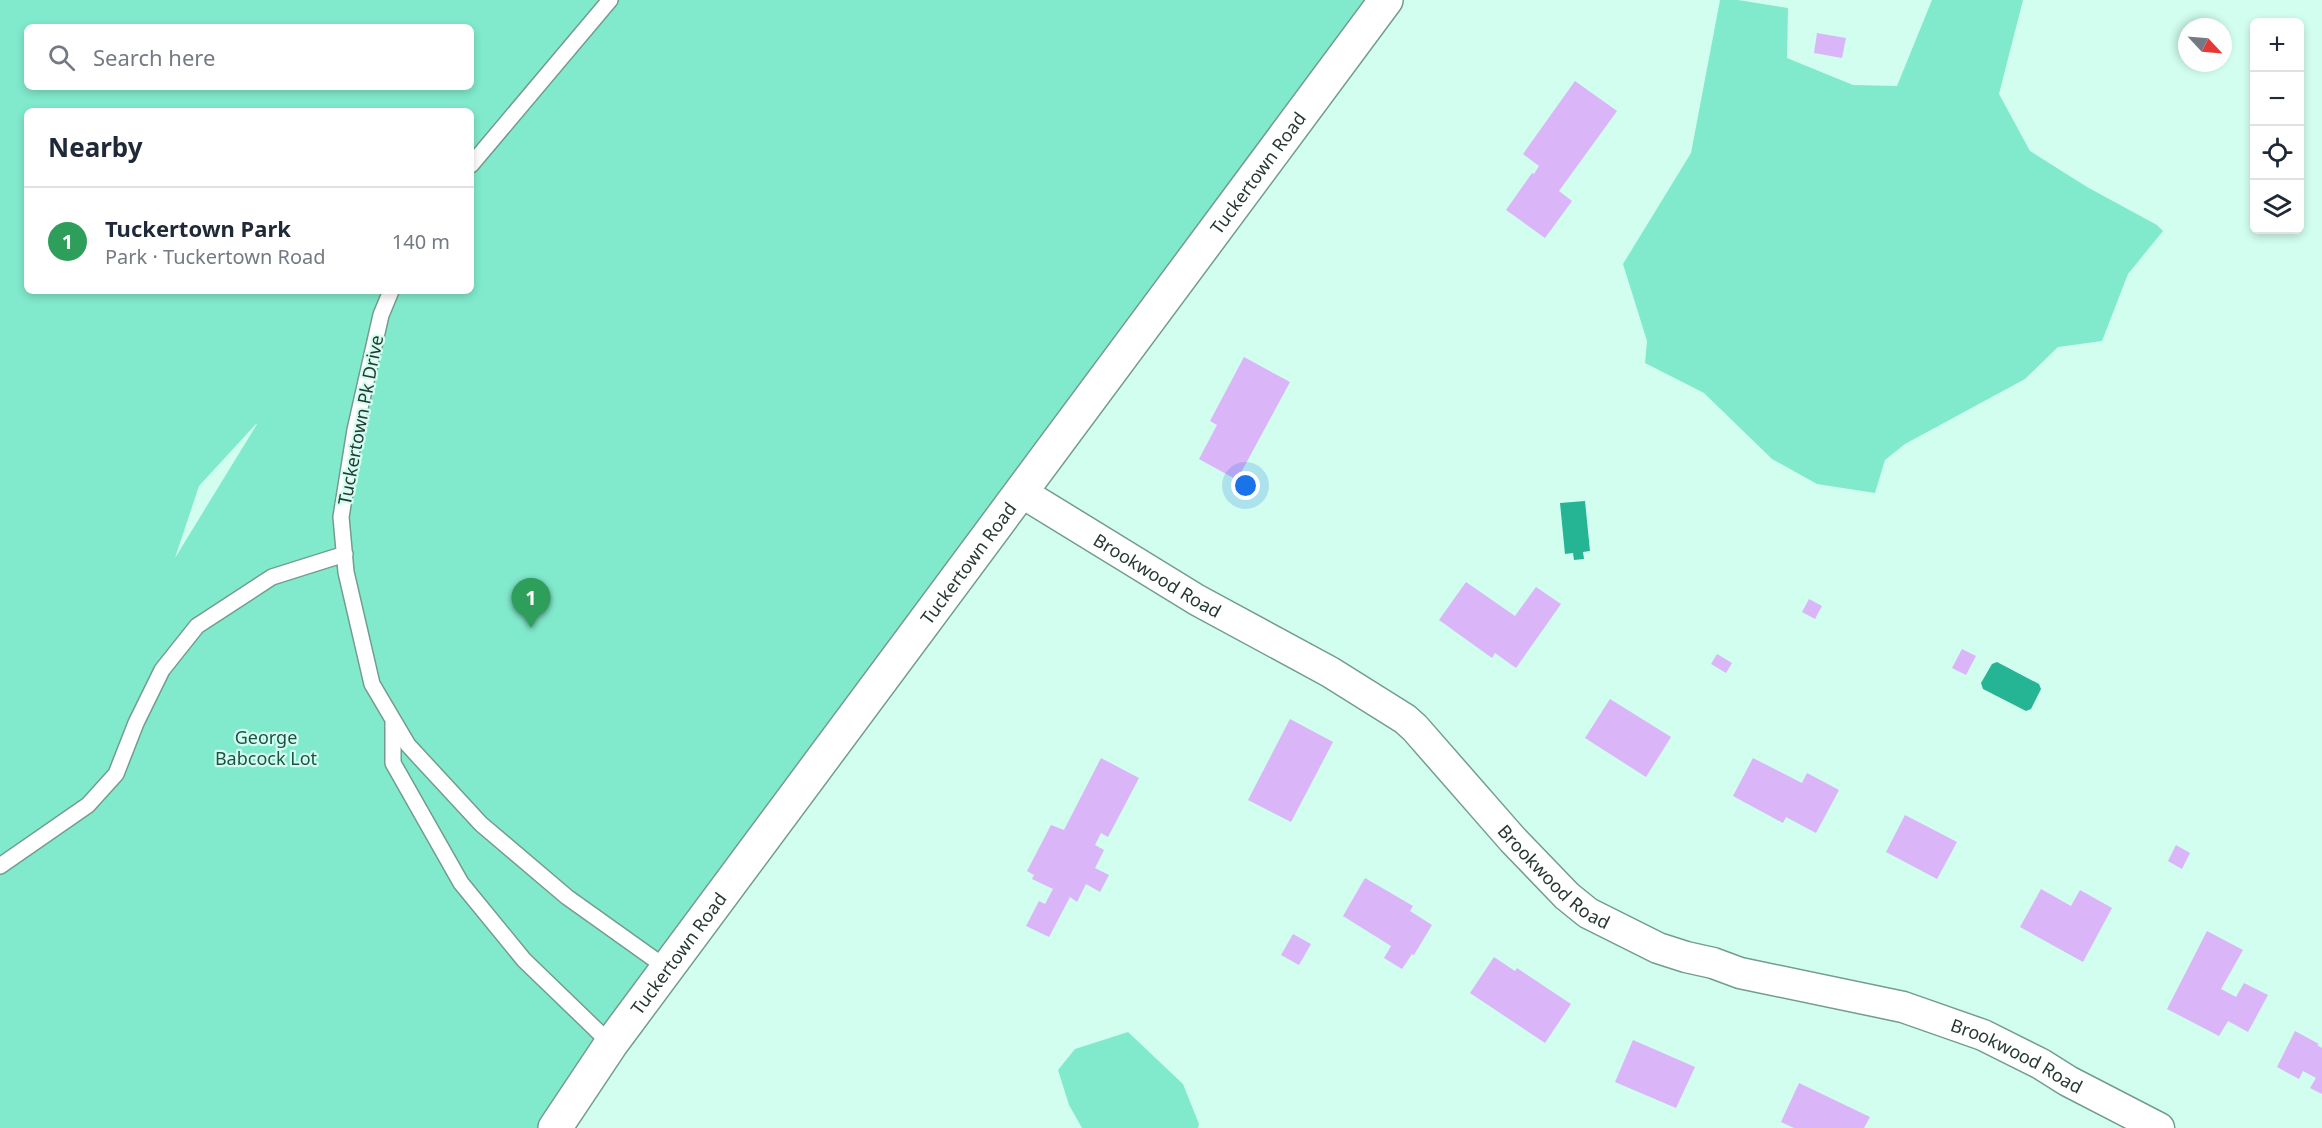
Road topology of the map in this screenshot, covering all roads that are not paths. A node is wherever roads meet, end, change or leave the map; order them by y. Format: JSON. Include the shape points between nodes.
{"nodes":[{"id":1,"x":610,"y":0,"type":"edge"},
{"id":2,"x":1386,"y":0,"type":"edge"},
{"id":3,"x":474,"y":161,"type":"edge"},
{"id":4,"x":390,"y":294,"type":"edge"},
{"id":5,"x":1021,"y":492,"type":"junction"},
{"id":6,"x":345,"y":554,"type":"junction"},
{"id":7,"x":393,"y":723,"type":"junction"},
{"id":8,"x":0,"y":866,"type":"edge"},
{"id":9,"x":668,"y":969,"type":"junction"},
{"id":10,"x":611,"y":1044,"type":"junction"},
{"id":11,"x":555,"y":1128,"type":"edge"},
{"id":12,"x":2159,"y":1128,"type":"edge"}],
"edges":[{"from":1,"to":3,"type":"lane"},
{"from":2,"to":5,"type":"street","name":"Tuckertown Road"},
{"from":4,"to":6,"type":"lane","name":"Tuckertown Pk Drive","via":[[381,315],[355,430],[341,517]]},
{"from":5,"to":9,"type":"street","name":"Tuckertown Road"},
{"from":5,"to":12,"type":"street","name":"Brookwood Road","via":[[1197,600],[1330,672],[1405,719],[1513,840],[1588,914],[1658,948],[1686,957],[1740,973],[1903,1007],[1983,1035]]},
{"from":6,"to":7,"type":"lane","name":"Tuckertown Pk Drive","via":[[372,684]]},
{"from":6,"to":8,"type":"lane","via":[[272,577],[197,626],[162,670],[116,774],[88,805]]},
{"from":7,"to":9,"type":"lane","name":"Tuckertown Pk Drive","via":[[408,745],[481,824],[567,897]]},
{"from":7,"to":10,"type":"lane","name":"Tuckertown Pk Drive","via":[[393,763],[461,883],[524,960]]},
{"from":9,"to":10,"type":"street","name":"Tuckertown Road"},
{"from":10,"to":11,"type":"street","name":"Tuckertown Road"}]}
